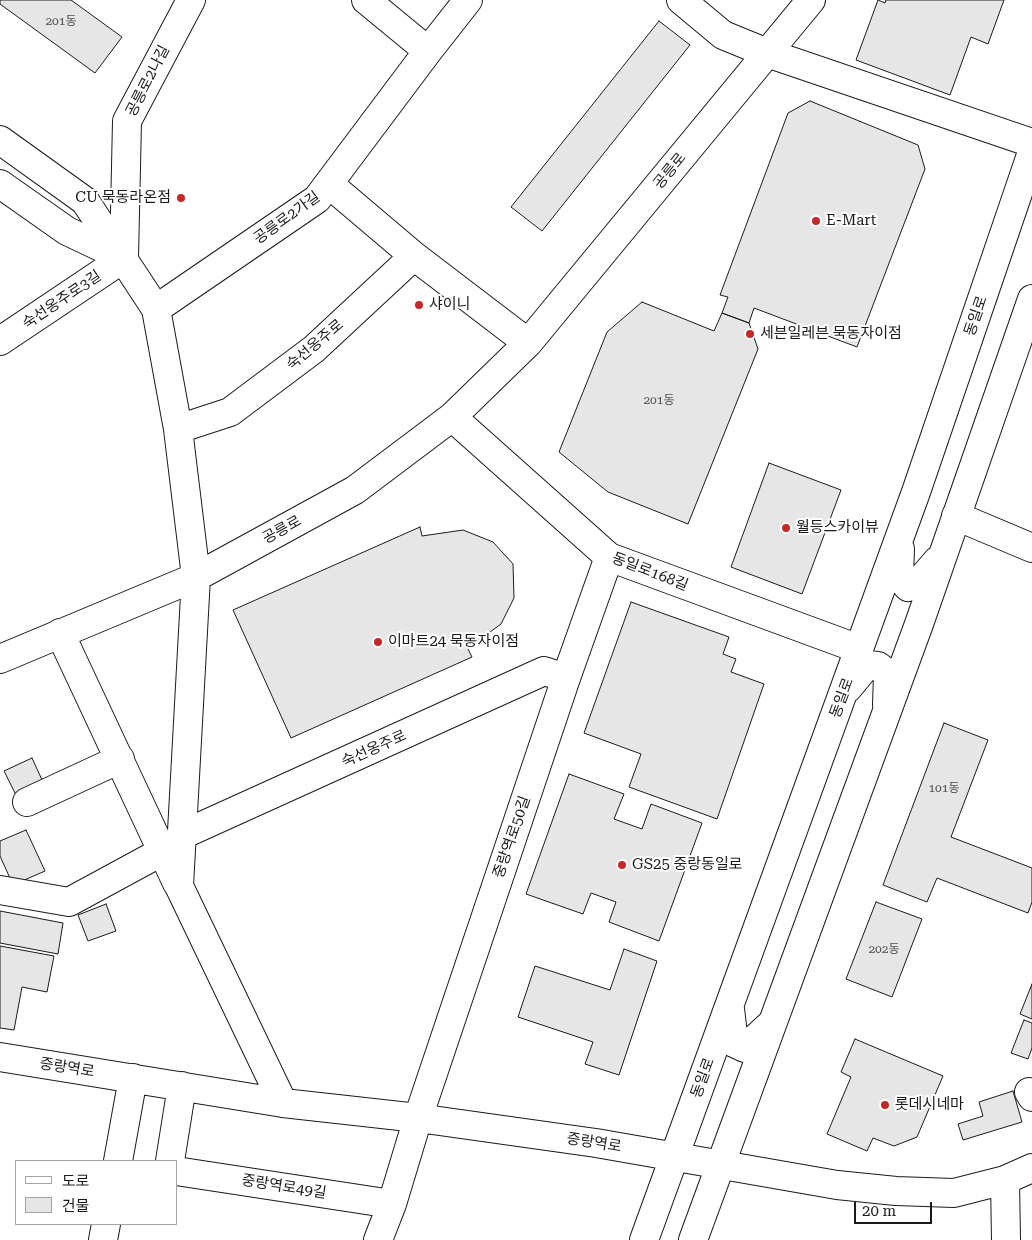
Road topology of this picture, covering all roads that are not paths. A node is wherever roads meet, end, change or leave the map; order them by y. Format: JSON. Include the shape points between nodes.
{"nodes":[{"id":1,"x":191,"y":0,"type":"edge"},
{"id":2,"x":366,"y":0,"type":"edge"},
{"id":3,"x":468,"y":0,"type":"edge"},
{"id":4,"x":682,"y":0,"type":"edge"},
{"id":5,"x":811,"y":0,"type":"edge"},
{"id":6,"x":428,"y":51,"type":"junction"},
{"id":7,"x":767,"y":53,"type":"junction"},
{"id":8,"x":0,"y":140,"type":"edge"},
{"id":9,"x":1032,"y":143,"type":"edge"},
{"id":10,"x":1032,"y":152,"type":"edge"},
{"id":11,"x":0,"y":184,"type":"edge"},
{"id":12,"x":329,"y":184,"type":"junction"},
{"id":13,"x":414,"y":256,"type":"junction"},
{"id":14,"x":124,"y":258,"type":"junction"},
{"id":15,"x":1032,"y":299,"type":"edge"},
{"id":16,"x":156,"y":309,"type":"junction"},
{"id":17,"x":0,"y":342,"type":"edge"},
{"id":18,"x":528,"y":343,"type":"junction"},
{"id":19,"x":452,"y":417,"type":"junction"},
{"id":20,"x":178,"y":428,"type":"junction"},
{"id":21,"x":956,"y":516,"type":"junction"},
{"id":22,"x":900,"y":537,"type":"junction"},
{"id":23,"x":1032,"y":548,"type":"edge"},
{"id":24,"x":942,"y":554,"type":"junction"},
{"id":25,"x":609,"y":558,"type":"junction"},
{"id":26,"x":196,"y":577,"type":"junction"},
{"id":27,"x":60,"y":633,"type":"junction"},
{"id":28,"x":859,"y":649,"type":"junction"},
{"id":29,"x":0,"y":659,"type":"edge"},
{"id":30,"x":566,"y":678,"type":"junction"},
{"id":31,"x":842,"y":696,"type":"junction"},
{"id":32,"x":886,"y":714,"type":"junction"},
{"id":33,"x":120,"y":759,"type":"junction"},
{"id":34,"x":27,"y":802,"type":"dead end"},
{"id":35,"x":172,"y":843,"type":"junction"},
{"id":36,"x":0,"y":890,"type":"edge"},
{"id":37,"x":730,"y":1005,"type":"junction"},
{"id":38,"x":773,"y":1022,"type":"junction"},
{"id":39,"x":0,"y":1057,"type":"edge"},
{"id":40,"x":134,"y":1078,"type":"junction"},
{"id":41,"x":182,"y":1086,"type":"junction"},
{"id":42,"x":283,"y":1103,"type":"junction"},
{"id":43,"x":418,"y":1118,"type":"junction"},
{"id":44,"x":675,"y":1156,"type":"junction"},
{"id":45,"x":118,"y":1160,"type":"edge"},
{"id":46,"x":170,"y":1160,"type":"edge"},
{"id":47,"x":720,"y":1166,"type":"junction"},
{"id":48,"x":1032,"y":1168,"type":"edge"},
{"id":49,"x":178,"y":1171,"type":"edge"},
{"id":50,"x":1005,"y":1180,"type":"junction"},
{"id":51,"x":392,"y":1204,"type":"junction"},
{"id":52,"x":106,"y":1225,"type":"edge"},
{"id":53,"x":103,"y":1240,"type":"edge"},
{"id":54,"x":378,"y":1240,"type":"edge"},
{"id":55,"x":644,"y":1240,"type":"edge"},
{"id":56,"x":693,"y":1240,"type":"edge"},
{"id":57,"x":1006,"y":1240,"type":"edge"}],
"edges":[{"from":1,"to":14,"type":"street","name":"공릉로2나길","via":[[127,121]]},
{"from":2,"to":6,"type":"street"},
{"from":3,"to":6,"type":"street","name":"공릉로2가길"},
{"from":4,"to":7,"type":"street","via":[[723,35]]},
{"from":5,"to":7,"type":"street","name":"공릉로"},
{"from":6,"to":12,"type":"street","name":"공릉로2가길"},
{"from":7,"to":9,"type":"street"},
{"from":7,"to":18,"type":"street","name":"공릉로"},
{"from":8,"to":14,"type":"street","via":[[85,201]]},
{"from":10,"to":22,"type":"street","name":"동일로"},
{"from":11,"to":14,"type":"street","via":[[66,231]]},
{"from":12,"to":13,"type":"street"},
{"from":12,"to":16,"type":"street","name":"공릉로2가길","via":[[318,199]]},
{"from":13,"to":18,"type":"street"},
{"from":13,"to":20,"type":"street","name":"숙선옹주로","via":[[314,349],[230,412]]},
{"from":14,"to":16,"type":"street"},
{"from":14,"to":17,"type":"street","name":"숙선옹주로3길"},
{"from":15,"to":21,"type":"street"},
{"from":16,"to":20,"type":"street"},
{"from":18,"to":19,"type":"street","name":"공릉로"},
{"from":19,"to":25,"type":"street","name":"동일로168길"},
{"from":19,"to":26,"type":"street","name":"공릉로","via":[[355,490]]},
{"from":20,"to":26,"type":"street"},
{"from":21,"to":23,"type":"street"},
{"from":21,"to":24,"type":"street"},
{"from":22,"to":24,"type":"street","via":[[898,577],[908,587],[917,584]]},
{"from":22,"to":28,"type":"street","name":"동일로"},
{"from":24,"to":32,"type":"street"},
{"from":25,"to":28,"type":"street","name":"동일로168길"},
{"from":25,"to":30,"type":"street","name":"중랑역로50길"},
{"from":26,"to":27,"type":"street","name":"공릉로"},
{"from":26,"to":35,"type":"street"},
{"from":27,"to":29,"type":"street","name":"공릉로"},
{"from":27,"to":33,"type":"street"},
{"from":28,"to":31,"type":"street","name":"동일로"},
{"from":30,"to":35,"type":"street","name":"숙선옹주로","via":[[544,671]]},
{"from":30,"to":43,"type":"street","name":"중랑역로50길"},
{"from":31,"to":32,"type":"street","via":[[866,665],[878,666],[888,674]]},
{"from":31,"to":37,"type":"street","name":"동일로"},
{"from":32,"to":38,"type":"street"},
{"from":33,"to":34,"type":"street"},
{"from":33,"to":35,"type":"street"},
{"from":35,"to":36,"type":"street","name":"숙선옹주로","via":[[69,902]]},
{"from":35,"to":42,"type":"street","via":[[179,886]]},
{"from":37,"to":38,"type":"street","via":[[734,1043],[745,1048]]},
{"from":37,"to":44,"type":"street","name":"동일로"},
{"from":38,"to":47,"type":"street"},
{"from":39,"to":40,"type":"street","name":"중랑역로"},
{"from":40,"to":41,"type":"street","name":"중랑역로"},
{"from":40,"to":45,"type":"street"},
{"from":41,"to":42,"type":"street","name":"중랑역로"},
{"from":41,"to":46,"type":"street"},
{"from":42,"to":43,"type":"street","name":"중랑역로"},
{"from":43,"to":44,"type":"street","name":"중랑역로"},
{"from":43,"to":51,"type":"street"},
{"from":44,"to":47,"type":"street","name":"중랑역로"},
{"from":44,"to":55,"type":"street","name":"동일로"},
{"from":47,"to":50,"type":"street","name":"중랑역로","via":[[896,1192],[954,1193]]},
{"from":47,"to":56,"type":"street"},
{"from":48,"to":50,"type":"street","name":"중랑역로"},
{"from":49,"to":51,"type":"street","name":"중랑역로49길"},
{"from":50,"to":57,"type":"street"},
{"from":51,"to":54,"type":"street"},
{"from":52,"to":53,"type":"street"}]}
